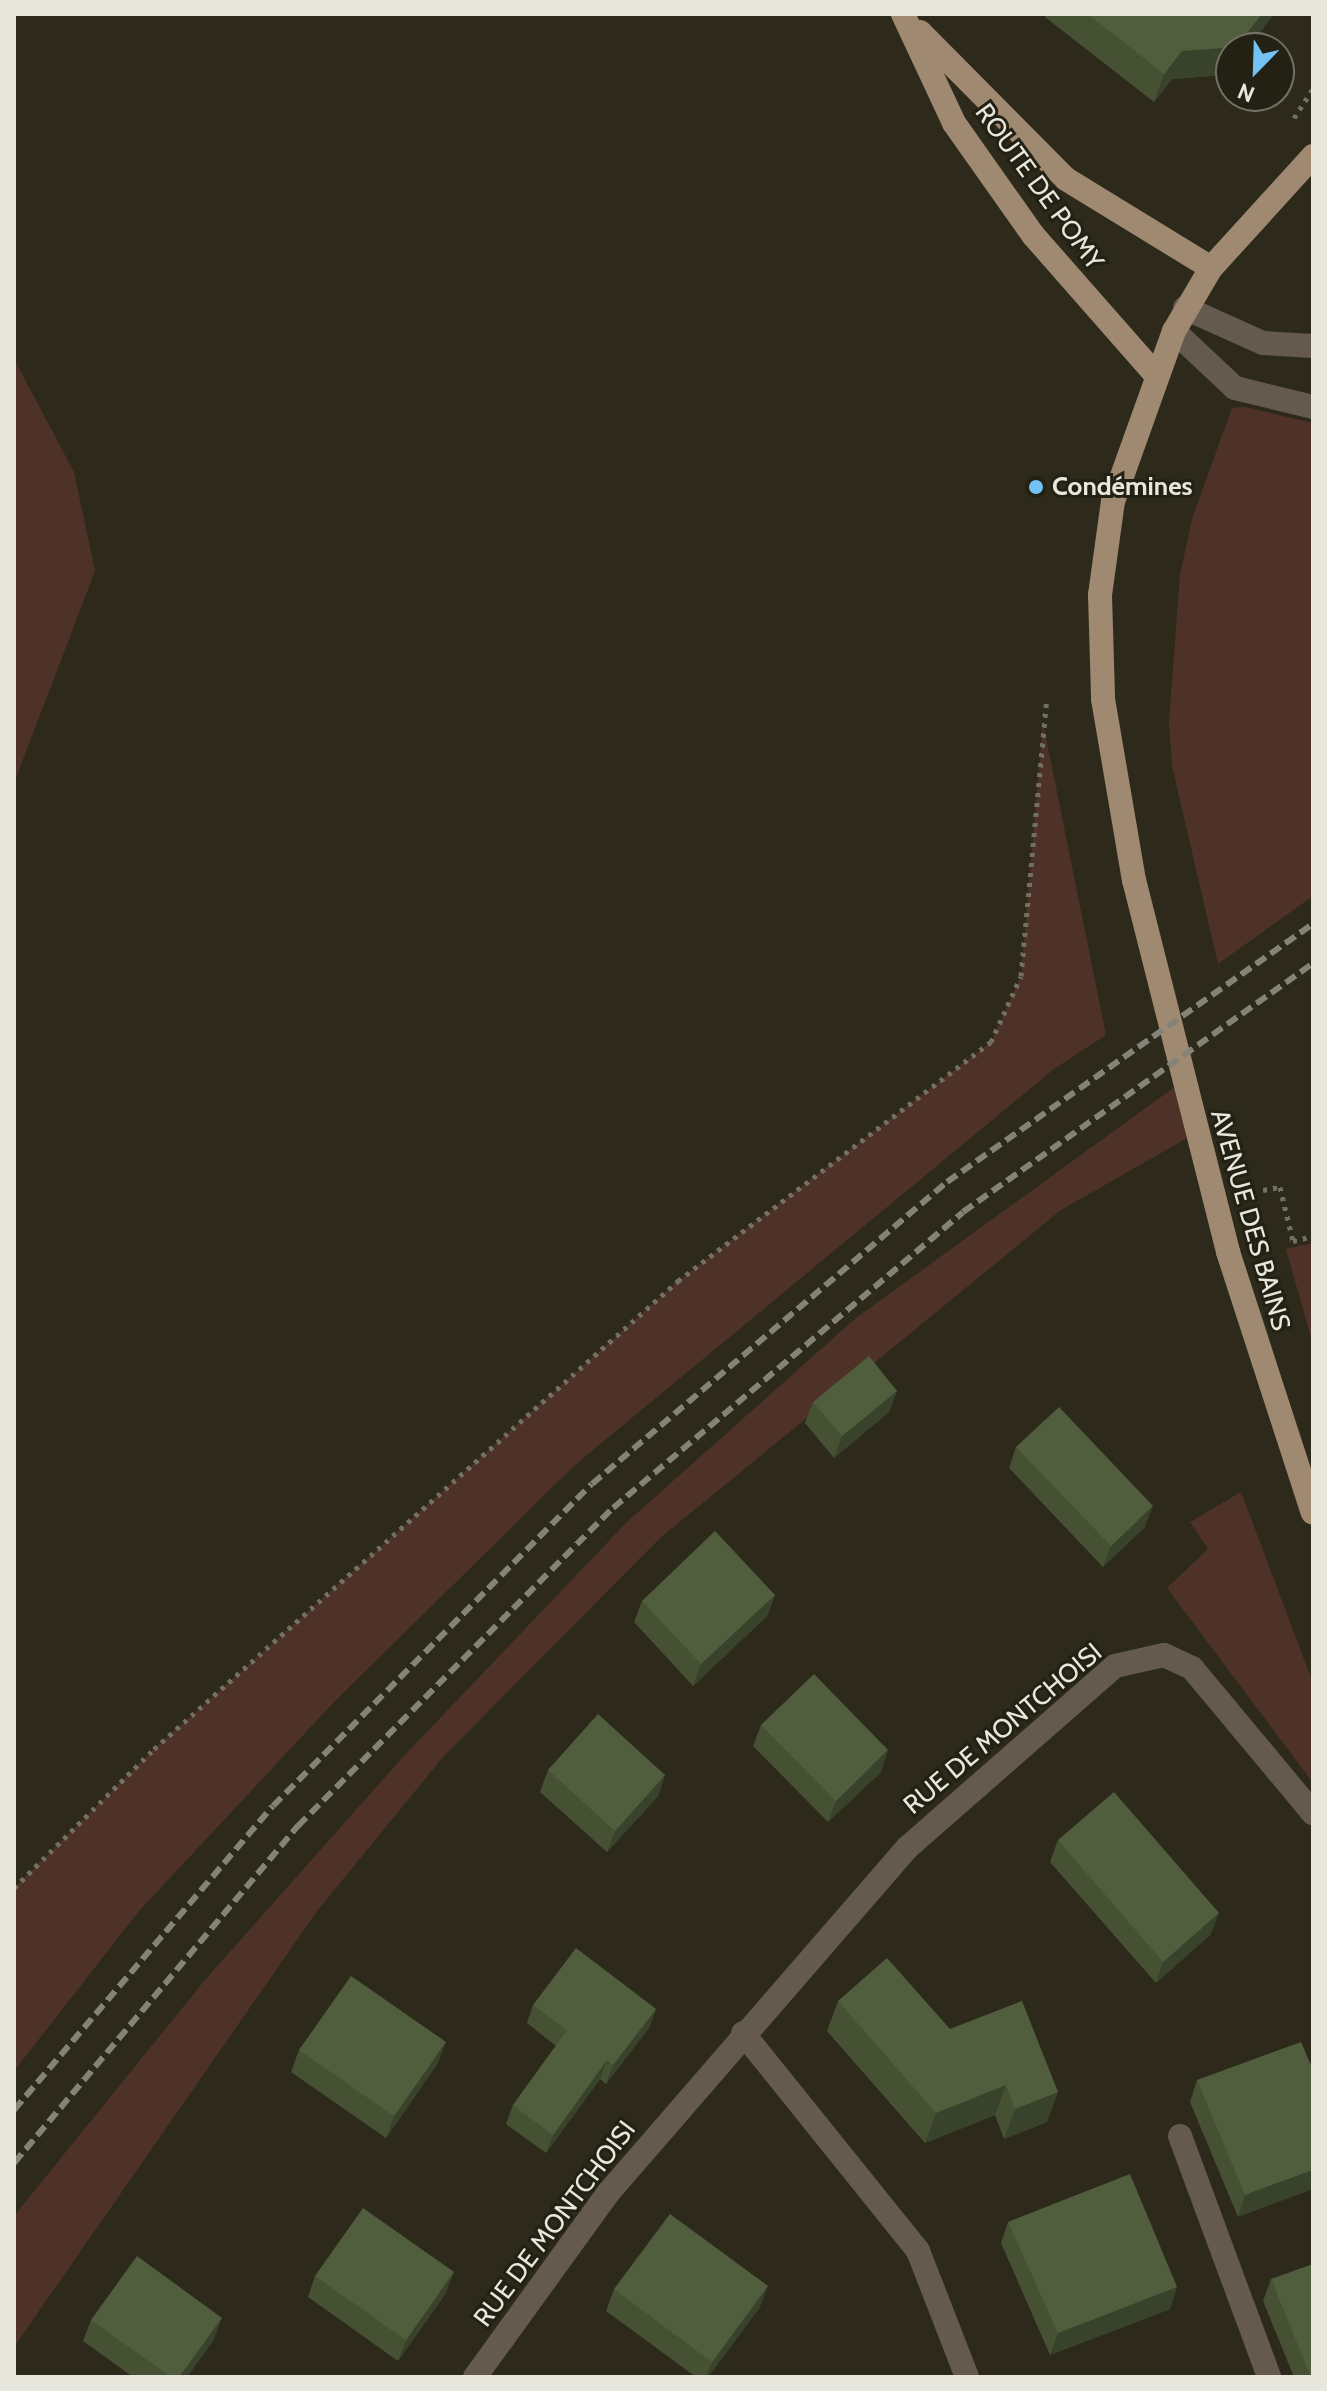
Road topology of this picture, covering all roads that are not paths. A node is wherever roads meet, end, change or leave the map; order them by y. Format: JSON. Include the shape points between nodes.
{"nodes":[{"id":1,"x":903,"y":15,"type":"edge"},
{"id":2,"x":1313,"y":156,"type":"edge"},
{"id":3,"x":1211,"y":268,"type":"junction"},
{"id":4,"x":1185,"y":308,"type":"junction"},
{"id":5,"x":1174,"y":331,"type":"junction"},
{"id":6,"x":1313,"y":346,"type":"edge"},
{"id":7,"x":1155,"y":374,"type":"junction"},
{"id":8,"x":1313,"y":407,"type":"edge"},
{"id":9,"x":1313,"y":1513,"type":"edge"},
{"id":10,"x":1313,"y":1813,"type":"edge"},
{"id":11,"x":743,"y":2033,"type":"junction"},
{"id":12,"x":1180,"y":2136,"type":"dead end"},
{"id":13,"x":475,"y":2377,"type":"edge"},
{"id":14,"x":967,"y":2377,"type":"edge"},
{"id":15,"x":1269,"y":2377,"type":"edge"}],
"edges":[{"from":1,"to":3,"type":"main road","name":"ROUTE DE POMY","via":[[1066,179]]},
{"from":1,"to":7,"type":"main road","name":"ROUTE DE POMY","via":[[954,123],[1024,223]]},
{"from":2,"to":3,"type":"main road","name":"AVENUE DES BAINS"},
{"from":3,"to":4,"type":"main road","name":"AVENUE DES BAINS"},
{"from":4,"to":5,"type":"main road","name":"AVENUE DES BAINS"},
{"from":4,"to":6,"type":"street","via":[[1263,343]]},
{"from":5,"to":7,"type":"main road","name":"AVENUE DES BAINS"},
{"from":5,"to":8,"type":"street","via":[[1235,388]]},
{"from":7,"to":9,"type":"main road","name":"AVENUE DES BAINS","via":[[1113,501],[1100,595],[1103,699],[1148,938],[1196,1133]]},
{"from":10,"to":11,"type":"street","name":"RUE DE MONTCHOISI","via":[[1216,1688],[1164,1655],[1140,1655],[1115,1666],[907,1848]]},
{"from":11,"to":13,"type":"street","name":"RUE DE MONTCHOISI","via":[[609,2192]]},
{"from":11,"to":14,"type":"street","via":[[918,2251]]},
{"from":12,"to":15,"type":"street"}]}
